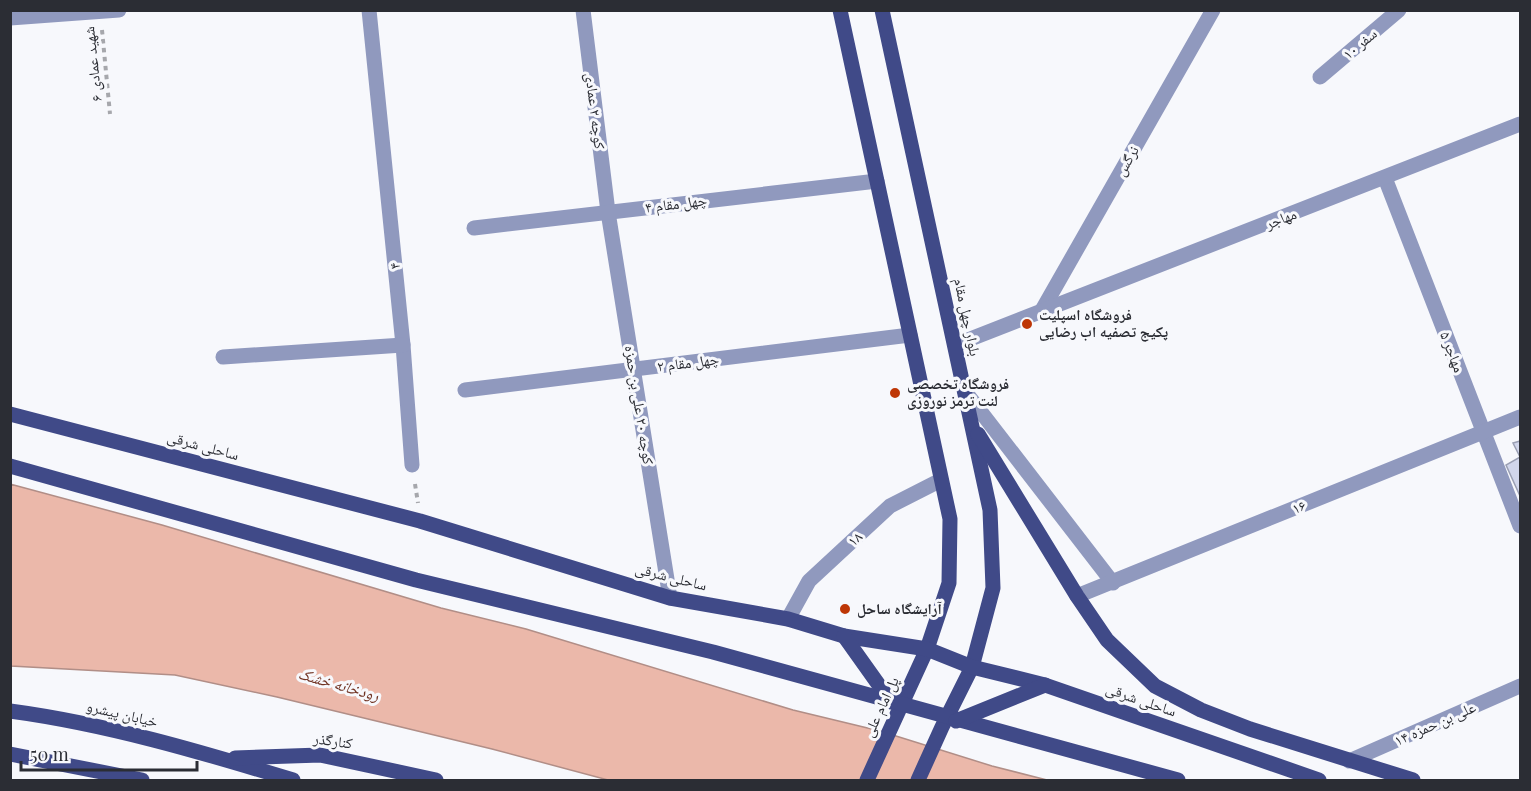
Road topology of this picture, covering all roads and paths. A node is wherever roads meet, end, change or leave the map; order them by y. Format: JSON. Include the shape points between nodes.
{"nodes":[{"id":1,"x":119,"y":10,"type":"edge"},
{"id":2,"x":369,"y":10,"type":"edge"},
{"id":3,"x":583,"y":10,"type":"edge"},
{"id":4,"x":840,"y":10,"type":"edge"},
{"id":5,"x":882,"y":10,"type":"edge"},
{"id":6,"x":1213,"y":10,"type":"edge"},
{"id":7,"x":1399,"y":10,"type":"edge"},
{"id":8,"x":100,"y":12,"type":"edge"},
{"id":9,"x":33,"y":14,"type":"edge"},
{"id":10,"x":10,"y":18,"type":"edge"},
{"id":11,"x":1320,"y":77,"type":"dead end"},
{"id":12,"x":110,"y":114,"type":"dead end"},
{"id":13,"x":1521,"y":124,"type":"edge"},
{"id":14,"x":1385,"y":178,"type":"junction"},
{"id":15,"x":877,"y":181,"type":"junction"},
{"id":16,"x":608,"y":212,"type":"junction"},
{"id":17,"x":474,"y":228,"type":"dead end"},
{"id":18,"x":1041,"y":312,"type":"junction"},
{"id":19,"x":910,"y":335,"type":"junction"},
{"id":20,"x":403,"y":345,"type":"junction"},
{"id":21,"x":955,"y":345,"type":"junction"},
{"id":22,"x":222,"y":357,"type":"dead end"},
{"id":23,"x":633,"y":370,"type":"junction"},
{"id":24,"x":465,"y":390,"type":"dead end"},
{"id":25,"x":964,"y":390,"type":"junction"},
{"id":26,"x":10,"y":414,"type":"edge"},
{"id":27,"x":1521,"y":417,"type":"edge"},
{"id":28,"x":972,"y":423,"type":"junction"},
{"id":29,"x":1483,"y":432,"type":"junction"},
{"id":30,"x":412,"y":465,"type":"joint"},
{"id":31,"x":10,"y":466,"type":"edge"},
{"id":32,"x":941,"y":480,"type":"junction"},
{"id":33,"x":420,"y":521,"type":"junction"},
{"id":34,"x":1521,"y":526,"type":"edge"},
{"id":35,"x":1113,"y":583,"type":"junction"},
{"id":36,"x":1077,"y":596,"type":"junction"},
{"id":37,"x":670,"y":598,"type":"junction"},
{"id":38,"x":788,"y":619,"type":"junction"},
{"id":39,"x":844,"y":636,"type":"junction"},
{"id":40,"x":927,"y":649,"type":"junction"},
{"id":41,"x":972,"y":667,"type":"junction"},
{"id":42,"x":1045,"y":685,"type":"junction"},
{"id":43,"x":1521,"y":686,"type":"edge"},
{"id":44,"x":10,"y":711,"type":"edge"},
{"id":45,"x":898,"y":712,"type":"junction"},
{"id":46,"x":942,"y":727,"type":"junction"},
{"id":47,"x":10,"y":754,"type":"edge"},
{"id":48,"x":224,"y":759,"type":"junction"},
{"id":49,"x":1349,"y":761,"type":"junction"},
{"id":50,"x":142,"y":780,"type":"edge"},
{"id":51,"x":293,"y":780,"type":"edge"},
{"id":52,"x":436,"y":780,"type":"edge"},
{"id":53,"x":867,"y":780,"type":"edge"},
{"id":54,"x":918,"y":780,"type":"edge"},
{"id":55,"x":1178,"y":780,"type":"edge"},
{"id":56,"x":1319,"y":780,"type":"edge"},
{"id":57,"x":1413,"y":780,"type":"edge"}],
"edges":[{"from":1,"to":8,"type":"street"},
{"from":2,"to":20,"type":"street","name":"۴"},
{"from":3,"to":16,"type":"street","name":"کوچه ۲ عمادی"},
{"from":4,"to":15,"type":"main road"},
{"from":5,"to":21,"type":"main road","name":"بلوار چهل مقام"},
{"from":6,"to":18,"type":"street","name":"نرگس"},
{"from":7,"to":11,"type":"street","name":"۱۰ سفر"},
{"from":8,"to":9,"type":"street"},
{"from":8,"to":12,"type":"path","name":"۶ شهید عمادی"},
{"from":9,"to":10,"type":"street"},
{"from":13,"to":14,"type":"street","name":"مهاجر"},
{"from":14,"to":18,"type":"street","name":"مهاجر"},
{"from":14,"to":29,"type":"street","name":"۵ مهاجر"},
{"from":15,"to":16,"type":"street","name":"چهل مقام ۴"},
{"from":15,"to":19,"type":"main road"},
{"from":16,"to":17,"type":"street","name":"چهل مقام ۴"},
{"from":16,"to":23,"type":"street","name":"کوچه ۲۰ علی بن حمزه"},
{"from":18,"to":21,"type":"street","name":"مهاجر"},
{"from":19,"to":23,"type":"street","name":"چهل مقام ۲"},
{"from":19,"to":32,"type":"main road"},
{"from":20,"to":22,"type":"street"},
{"from":20,"to":30,"type":"street","name":"۴"},
{"from":21,"to":25,"type":"main road","name":"بلوار چهل مقام"},
{"from":23,"to":24,"type":"street","name":"چهل مقام ۲"},
{"from":23,"to":37,"type":"street","name":"کوچه ۲۰ علی بن حمزه"},
{"from":25,"to":28,"type":"main road","name":"بلوار چهل مقام"},
{"from":25,"to":35,"type":"street"},
{"from":26,"to":33,"type":"main road","name":"ساحلی شرقی"},
{"from":27,"to":29,"type":"street","name":"۱۶"},
{"from":28,"to":36,"type":"main road","name":"ساحلی شرقی"},
{"from":28,"to":41,"type":"main road","name":"بلوار چهل مقام","via":[[990,510],[993,588]]},
{"from":29,"to":34,"type":"street","name":"۵ مهاجر"},
{"from":29,"to":35,"type":"street","name":"۱۶"},
{"from":30,"to":33,"type":"path"},
{"from":31,"to":55,"type":"main road","via":[[416,580],[713,652]]},
{"from":32,"to":38,"type":"street","name":"۱۸","via":[[890,506],[809,581]]},
{"from":32,"to":40,"type":"main road","via":[[950,519],[949,583]]},
{"from":33,"to":37,"type":"main road","name":"ساحلی شرقی"},
{"from":35,"to":36,"type":"street","name":"۱۶"},
{"from":36,"to":49,"type":"main road","name":"ساحلی شرقی","via":[[1107,640],[1155,686],[1250,729]]},
{"from":37,"to":38,"type":"main road","name":"ساحلی شرقی"},
{"from":38,"to":39,"type":"main road","name":"ساحلی شرقی"},
{"from":39,"to":40,"type":"main road","name":"ساحلی شرقی"},
{"from":39,"to":45,"type":"main road"},
{"from":40,"to":41,"type":"main road","name":"ساحلی شرقی"},
{"from":40,"to":45,"type":"main road","name":"پل امام علی"},
{"from":41,"to":42,"type":"main road","name":"ساحلی شرقی"},
{"from":41,"to":46,"type":"main road"},
{"from":42,"to":46,"type":"main road"},
{"from":42,"to":56,"type":"main road","name":"ساحلی شرقی"},
{"from":43,"to":49,"type":"street","name":"۱۴ علی بن حمزه"},
{"from":44,"to":48,"type":"main road","name":"خیابان پیشرو","via":[[151,739]]},
{"from":45,"to":53,"type":"main road","name":"پل امام علی"},
{"from":46,"to":54,"type":"main road"},
{"from":47,"to":50,"type":"main road"},
{"from":48,"to":51,"type":"main road","name":"خیابان پیشرو"},
{"from":48,"to":52,"type":"main road","name":"کنارگذر","via":[[320,755]]},
{"from":49,"to":57,"type":"main road","name":"ساحلی شرقی"}]}
